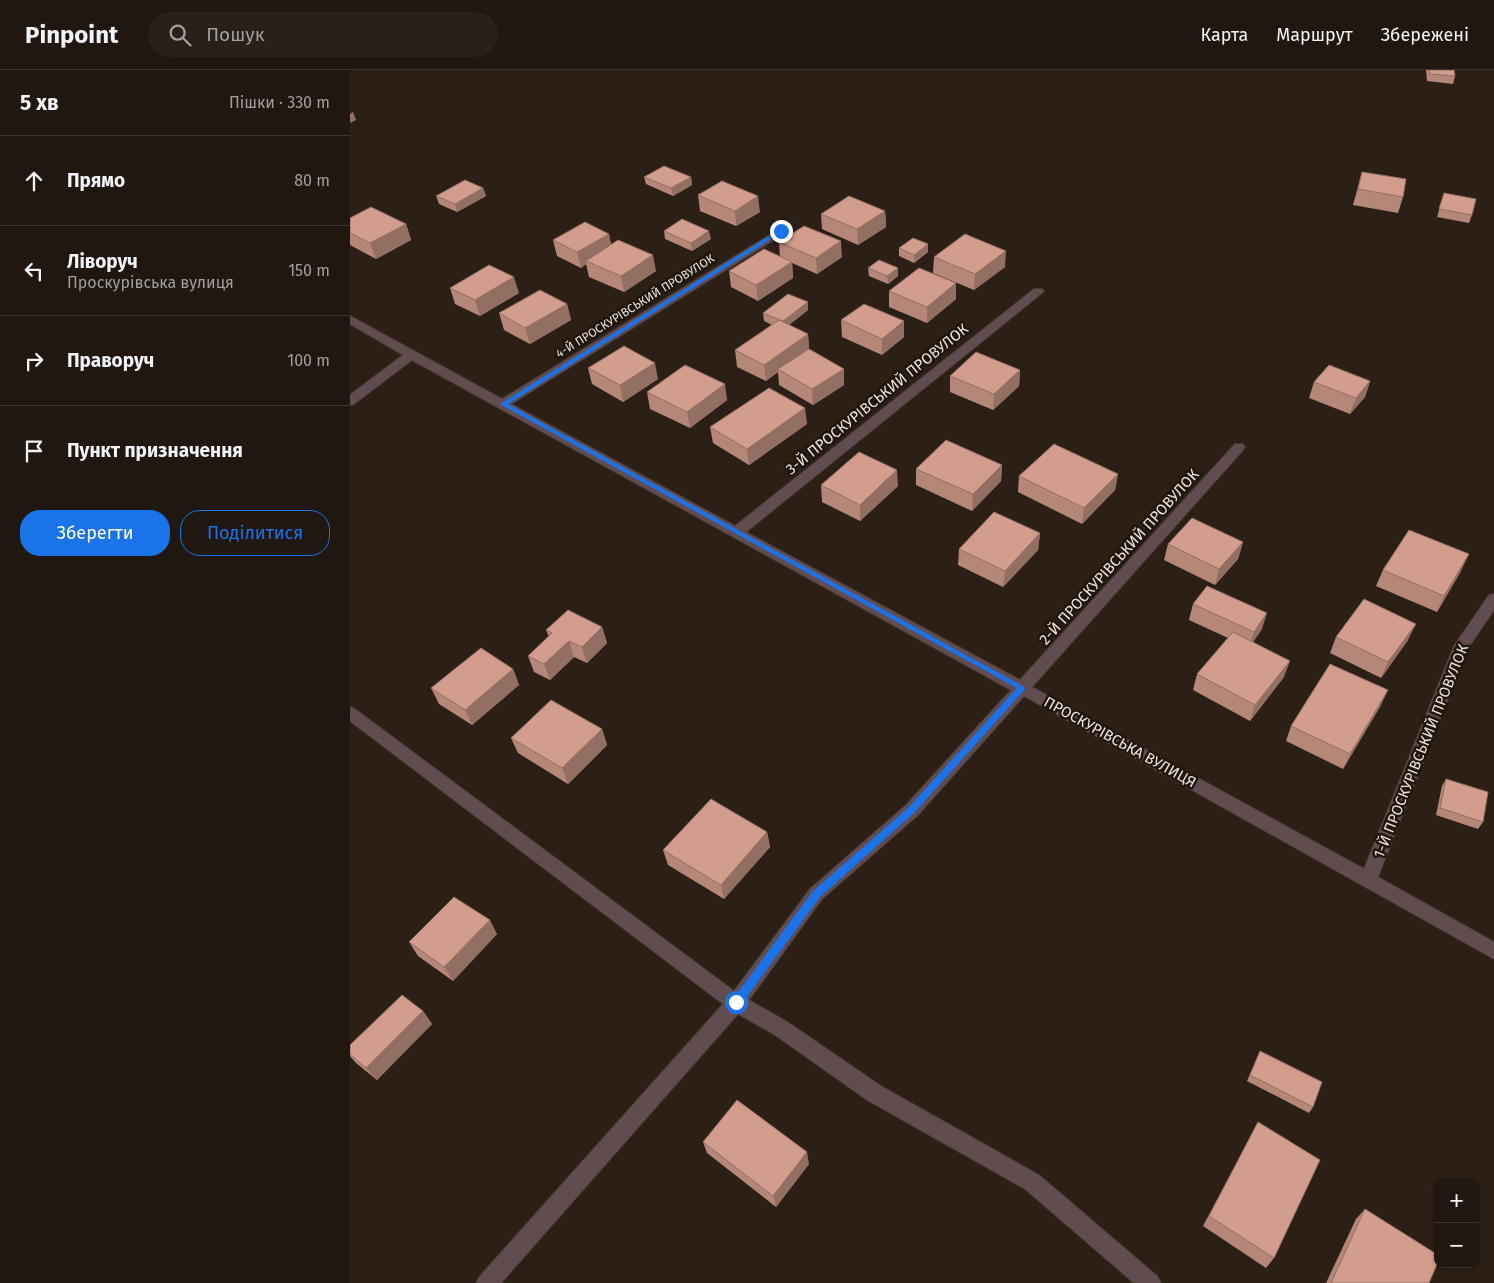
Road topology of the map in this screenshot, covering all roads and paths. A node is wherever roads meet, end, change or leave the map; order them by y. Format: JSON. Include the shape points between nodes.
{"nodes":[{"id":1,"x":781,"y":231,"type":"dead end"},
{"id":2,"x":1038,"y":291,"type":"dead end"},
{"id":3,"x":350,"y":318,"type":"edge"},
{"id":4,"x":410,"y":355,"type":"junction"},
{"id":5,"x":350,"y":401,"type":"edge"},
{"id":6,"x":503,"y":404,"type":"junction"},
{"id":7,"x":1239,"y":447,"type":"dead end"},
{"id":8,"x":736,"y":532,"type":"junction"},
{"id":9,"x":1494,"y":599,"type":"edge"},
{"id":10,"x":1022,"y":688,"type":"junction"},
{"id":11,"x":350,"y":713,"type":"edge"},
{"id":12,"x":1368,"y":880,"type":"junction"},
{"id":13,"x":1494,"y":951,"type":"edge"},
{"id":14,"x":736,"y":1002,"type":"junction"},
{"id":15,"x":486,"y":1283,"type":"edge"},
{"id":16,"x":1150,"y":1283,"type":"edge"}],
"edges":[{"from":1,"to":6,"type":"street","name":"4-Й ПРОСКУРІВСЬКИЙ ПРОВУЛОК"},
{"from":2,"to":8,"type":"street","name":"3-Й ПРОСКУРІВСЬКИЙ ПРОВУЛОК"},
{"from":3,"to":4,"type":"street","name":"ПРОСКУРІВСЬКА ВУЛИЦЯ"},
{"from":4,"to":5,"type":"street"},
{"from":4,"to":6,"type":"street","name":"ПРОСКУРІВСЬКА ВУЛИЦЯ"},
{"from":6,"to":8,"type":"street","name":"ПРОСКУРІВСЬКА ВУЛИЦЯ"},
{"from":7,"to":10,"type":"street","name":"2-Й ПРОСКУРІВСЬКИЙ ПРОВУЛОК"},
{"from":8,"to":10,"type":"street","name":"ПРОСКУРІВСЬКА ВУЛИЦЯ"},
{"from":9,"to":12,"type":"street","name":"1-Й ПРОСКУРІВСЬКИЙ ПРОВУЛОК","via":[[1461,646]]},
{"from":10,"to":12,"type":"street","name":"ПРОСКУРІВСЬКА ВУЛИЦЯ"},
{"from":10,"to":14,"type":"street","name":"2-Й ПРОСКУРІВСЬКИЙ ПРОВУЛОК","via":[[912,810],[816,894]]},
{"from":11,"to":14,"type":"street"},
{"from":12,"to":13,"type":"street","name":"ПРОСКУРІВСЬКА ВУЛИЦЯ"},
{"from":14,"to":15,"type":"street","name":"2-Й ПРОСКУРІВСЬКИЙ ПРОВУЛОК"},
{"from":14,"to":16,"type":"street","via":[[874,1093],[1032,1182]]}]}
